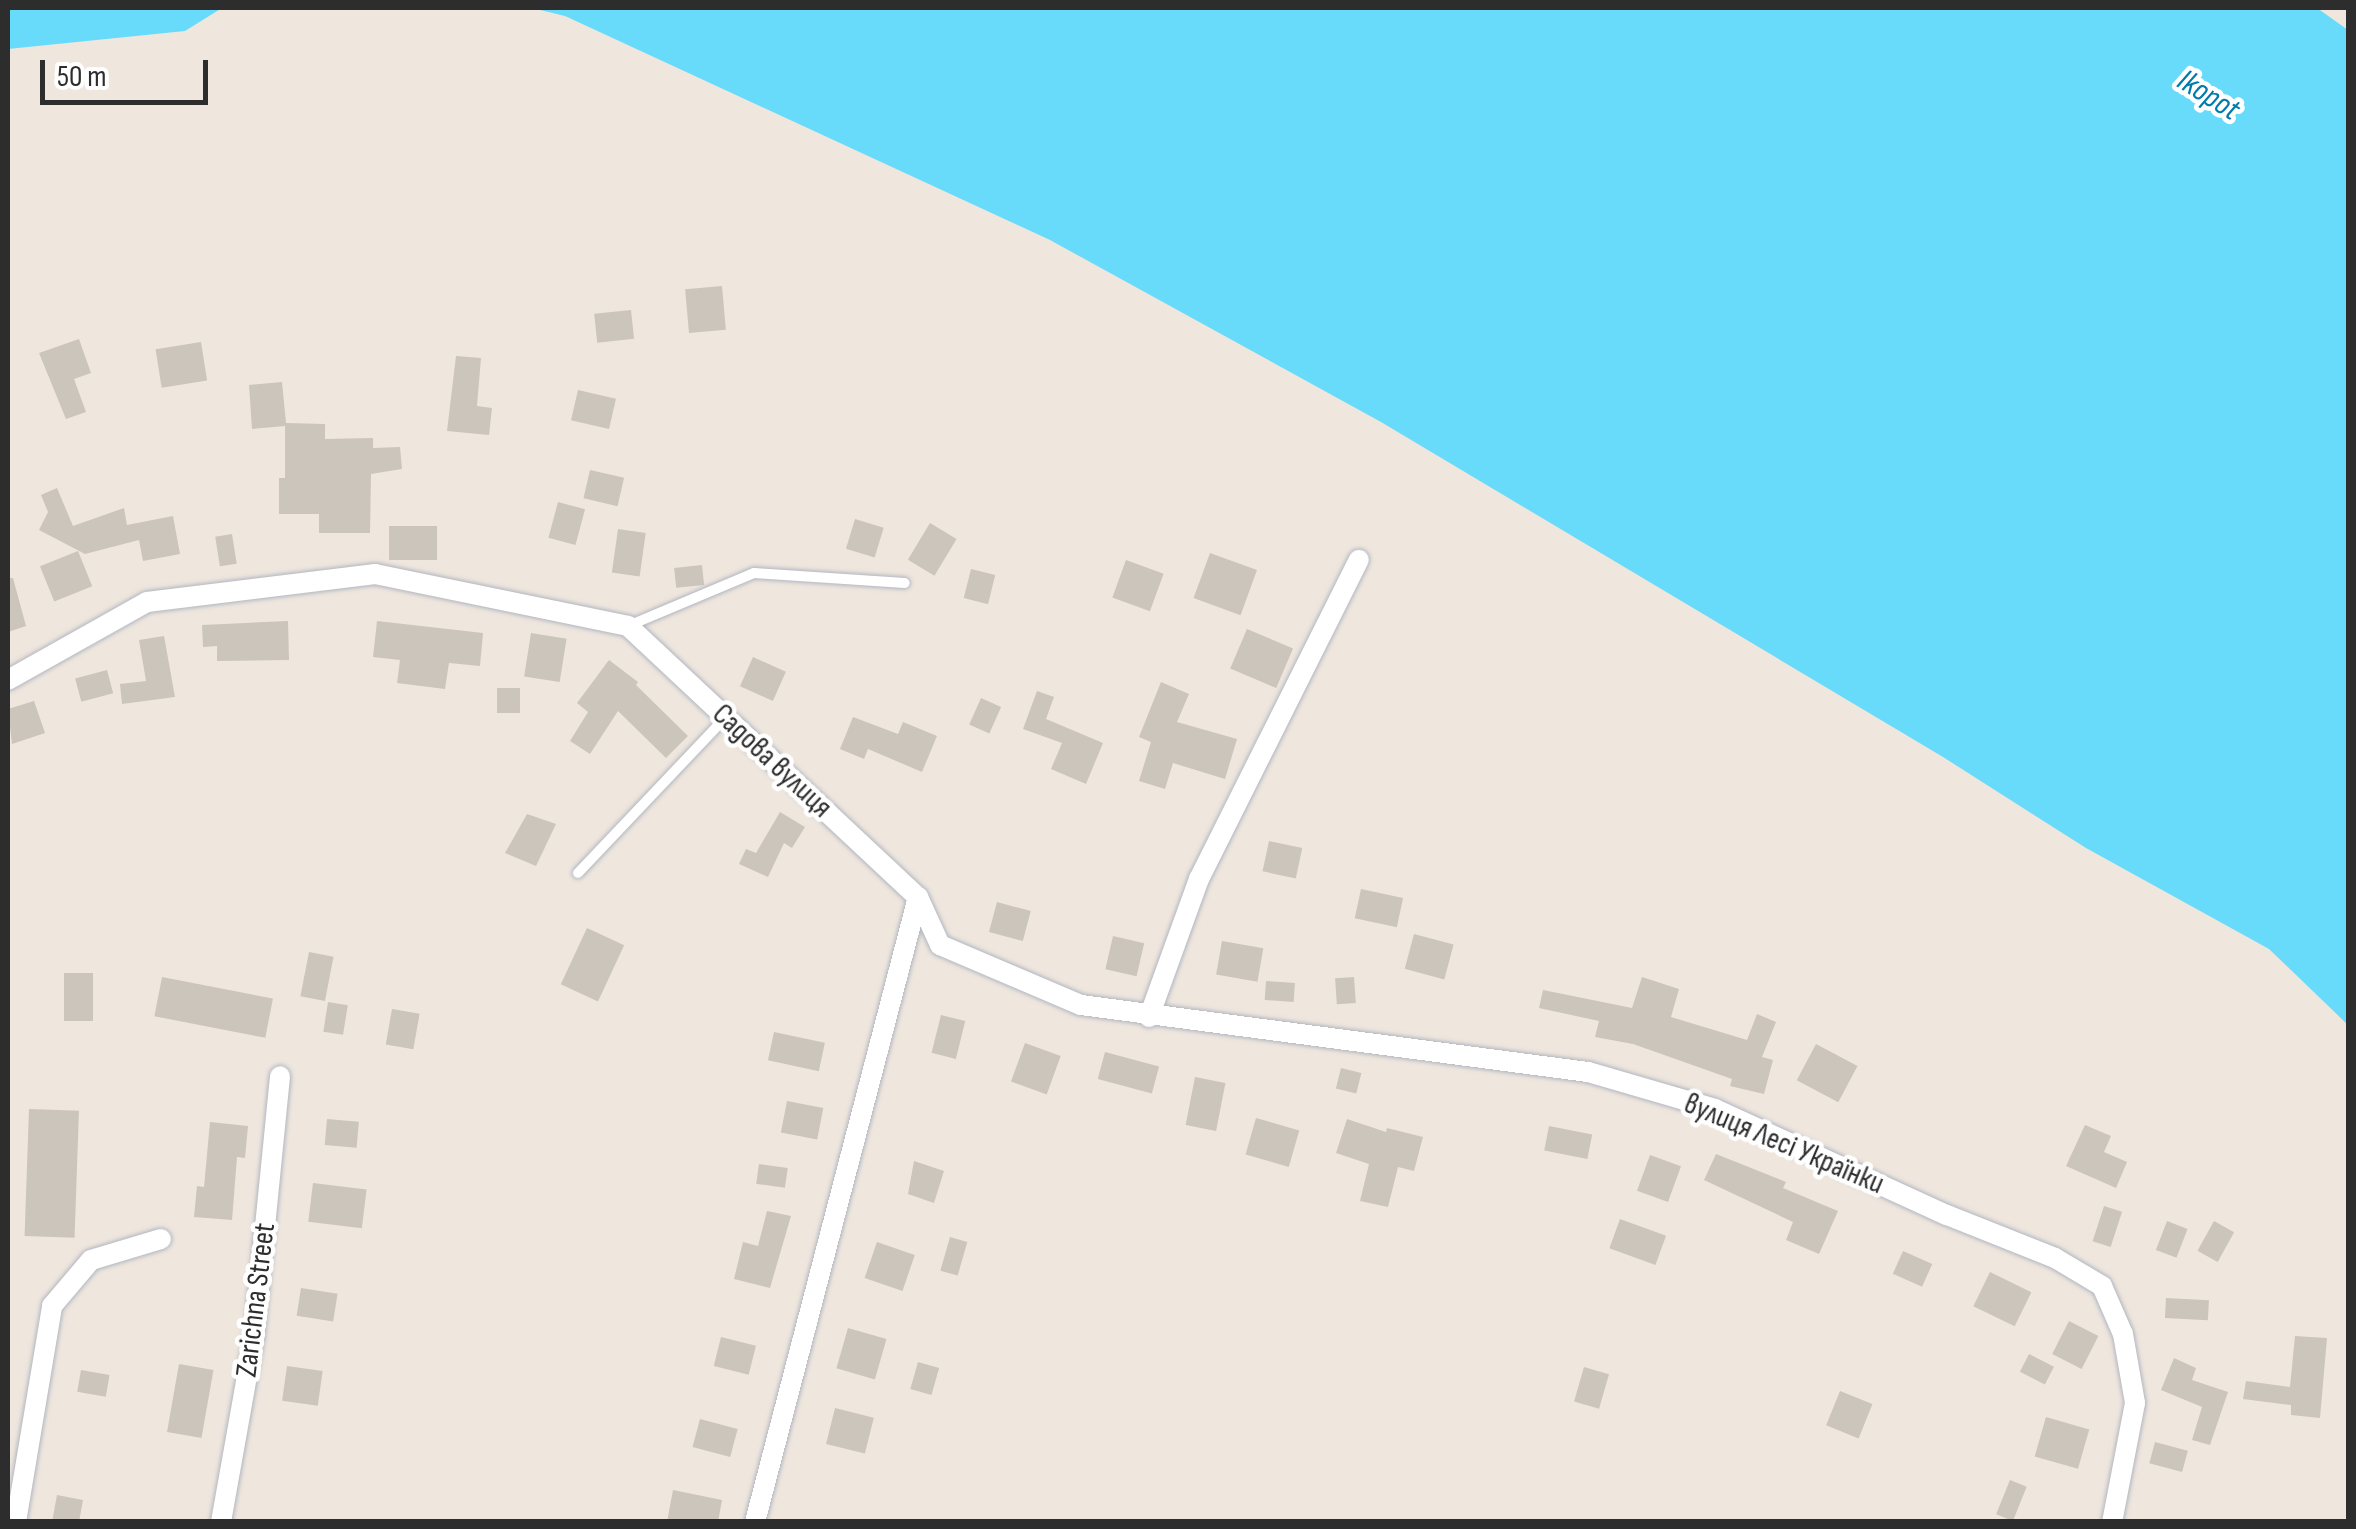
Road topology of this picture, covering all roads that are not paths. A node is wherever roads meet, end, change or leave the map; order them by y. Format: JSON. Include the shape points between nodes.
{"nodes":[{"id":1,"x":1359,"y":560,"type":"dead end"},
{"id":2,"x":905,"y":584,"type":"dead end"},
{"id":3,"x":628,"y":626,"type":"junction"},
{"id":4,"x":8,"y":680,"type":"edge"},
{"id":5,"x":726,"y":718,"type":"junction"},
{"id":6,"x":578,"y":873,"type":"dead end"},
{"id":7,"x":918,"y":897,"type":"junction"},
{"id":8,"x":1149,"y":1017,"type":"junction"},
{"id":9,"x":280,"y":1076,"type":"dead end"},
{"id":10,"x":161,"y":1239,"type":"dead end"},
{"id":11,"x":16,"y":1522,"type":"edge"},
{"id":12,"x":221,"y":1522,"type":"edge"},
{"id":13,"x":756,"y":1522,"type":"edge"},
{"id":14,"x":2112,"y":1522,"type":"edge"}],
"edges":[{"from":1,"to":8,"type":"street","via":[[1198,879]]},
{"from":2,"to":3,"type":"lane","via":[[754,573]]},
{"from":3,"to":4,"type":"street","via":[[374,574],[146,602]]},
{"from":3,"to":5,"type":"street","name":"Садова вулиця"},
{"from":5,"to":6,"type":"lane"},
{"from":5,"to":7,"type":"street","name":"Садова вулиця"},
{"from":7,"to":8,"type":"street","name":"вулиця Лесі Українки","via":[[940,945],[1082,1005]]},
{"from":7,"to":13,"type":"street"},
{"from":8,"to":14,"type":"street","name":"вулиця Лесі Українки","via":[[1588,1072],[1716,1109],[2054,1258],[2102,1286],[2124,1334],[2135,1403]]},
{"from":9,"to":12,"type":"street","name":"Zarichna Street","via":[[254,1337]]},
{"from":10,"to":11,"type":"street","via":[[91,1260],[52,1306]]}]}
